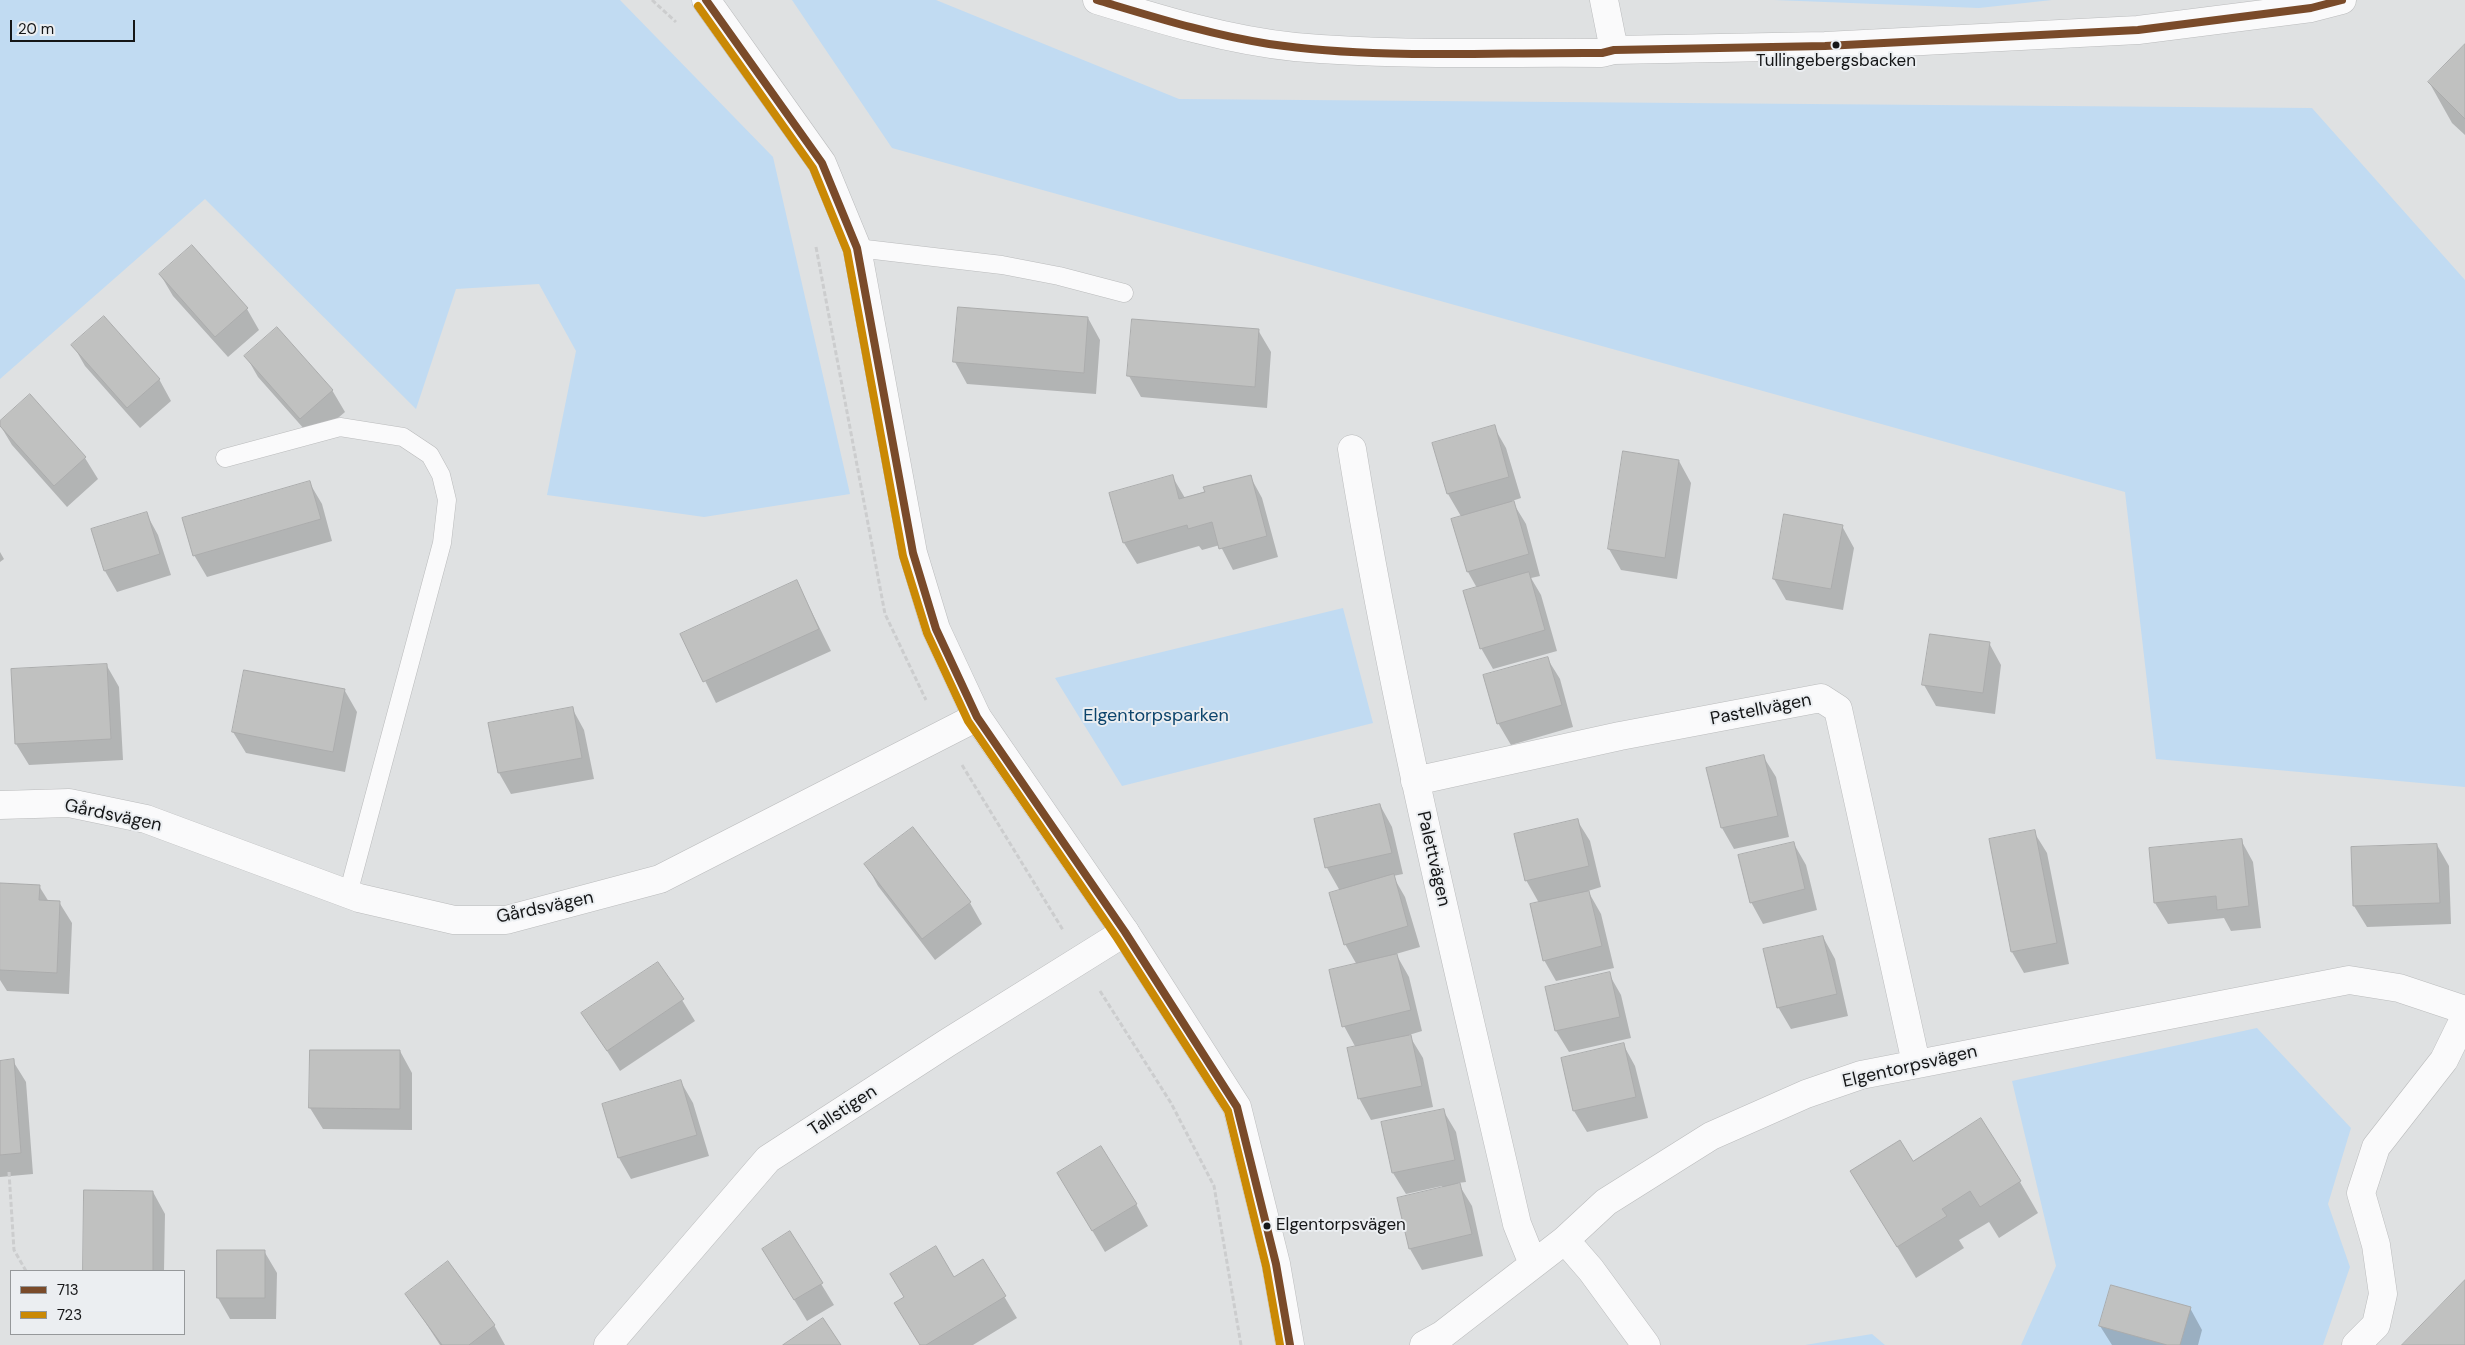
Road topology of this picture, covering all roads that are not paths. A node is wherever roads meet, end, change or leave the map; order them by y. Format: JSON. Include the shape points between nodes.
{"nodes":[{"id":1,"x":706,"y":0,"type":"edge"},
{"id":2,"x":1097,"y":0,"type":"edge"},
{"id":3,"x":1604,"y":0,"type":"edge"},
{"id":4,"x":2342,"y":0,"type":"edge"},
{"id":5,"x":1614,"y":50,"type":"junction"},
{"id":6,"x":857,"y":248,"type":"junction"},
{"id":7,"x":1124,"y":293,"type":"dead end"},
{"id":8,"x":1352,"y":449,"type":"dead end"},
{"id":9,"x":224,"y":458,"type":"dead end"},
{"id":10,"x":977,"y":717,"type":"junction"},
{"id":11,"x":1415,"y":781,"type":"junction"},
{"id":12,"x":0,"y":806,"type":"edge"},
{"id":13,"x":348,"y":894,"type":"junction"},
{"id":14,"x":1125,"y":932,"type":"junction"},
{"id":15,"x":2465,"y":1010,"type":"edge"},
{"id":16,"x":2465,"y":1017,"type":"edge"},
{"id":17,"x":1916,"y":1063,"type":"junction"},
{"id":18,"x":1565,"y":1240,"type":"junction"},
{"id":19,"x":1534,"y":1264,"type":"junction"},
{"id":20,"x":608,"y":1345,"type":"edge"},
{"id":21,"x":1290,"y":1345,"type":"edge"},
{"id":22,"x":1424,"y":1345,"type":"edge"},
{"id":23,"x":1646,"y":1345,"type":"edge"},
{"id":24,"x":2356,"y":1345,"type":"edge"}],
"edges":[{"from":1,"to":6,"type":"street","via":[[822,163]]},
{"from":2,"to":5,"type":"street","via":[[1194,30],[1295,47],[1602,53]]},
{"from":3,"to":5,"type":"street"},
{"from":4,"to":5,"type":"street","via":[[2311,8],[2138,30],[1825,46]]},
{"from":6,"to":7,"type":"lane","via":[[1002,265]]},
{"from":6,"to":10,"type":"street","via":[[913,553],[936,629]]},
{"from":8,"to":11,"type":"street","name":"Palettvägen","via":[[1371,570]]},
{"from":9,"to":13,"type":"lane","via":[[340,427],[403,437],[430,454],[441,475],[447,500],[442,543]]},
{"from":10,"to":13,"type":"street","name":"Gårdsvägen","via":[[660,878],[586,900],[506,920],[454,920]]},
{"from":10,"to":14,"type":"street"},
{"from":11,"to":17,"type":"street","name":"Pastellvägen","via":[[1620,736],[1821,698],[1838,710]]},
{"from":11,"to":19,"type":"street","name":"Palettvägen","via":[[1517,1224]]},
{"from":12,"to":13,"type":"street","name":"Gårdsvägen","via":[[69,803],[146,819]]},
{"from":14,"to":20,"type":"street","name":"Tallstigen","via":[[768,1159]]},
{"from":14,"to":21,"type":"street","via":[[1237,1107],[1276,1264]]},
{"from":15,"to":17,"type":"street","name":"Elgentorpsvägen","via":[[2399,988],[2349,980]]},
{"from":16,"to":24,"type":"street","via":[[2444,1060],[2376,1147],[2361,1193],[2376,1245],[2383,1294],[2376,1325]]},
{"from":17,"to":18,"type":"street","name":"Elgentorpsvägen","via":[[1860,1075],[1806,1094],[1711,1136],[1606,1202]]},
{"from":18,"to":19,"type":"street","name":"Elgentorpsvägen"},
{"from":18,"to":23,"type":"street"},
{"from":19,"to":22,"type":"street","name":"Elgentorpsvägen","via":[[1442,1335]]}]}
